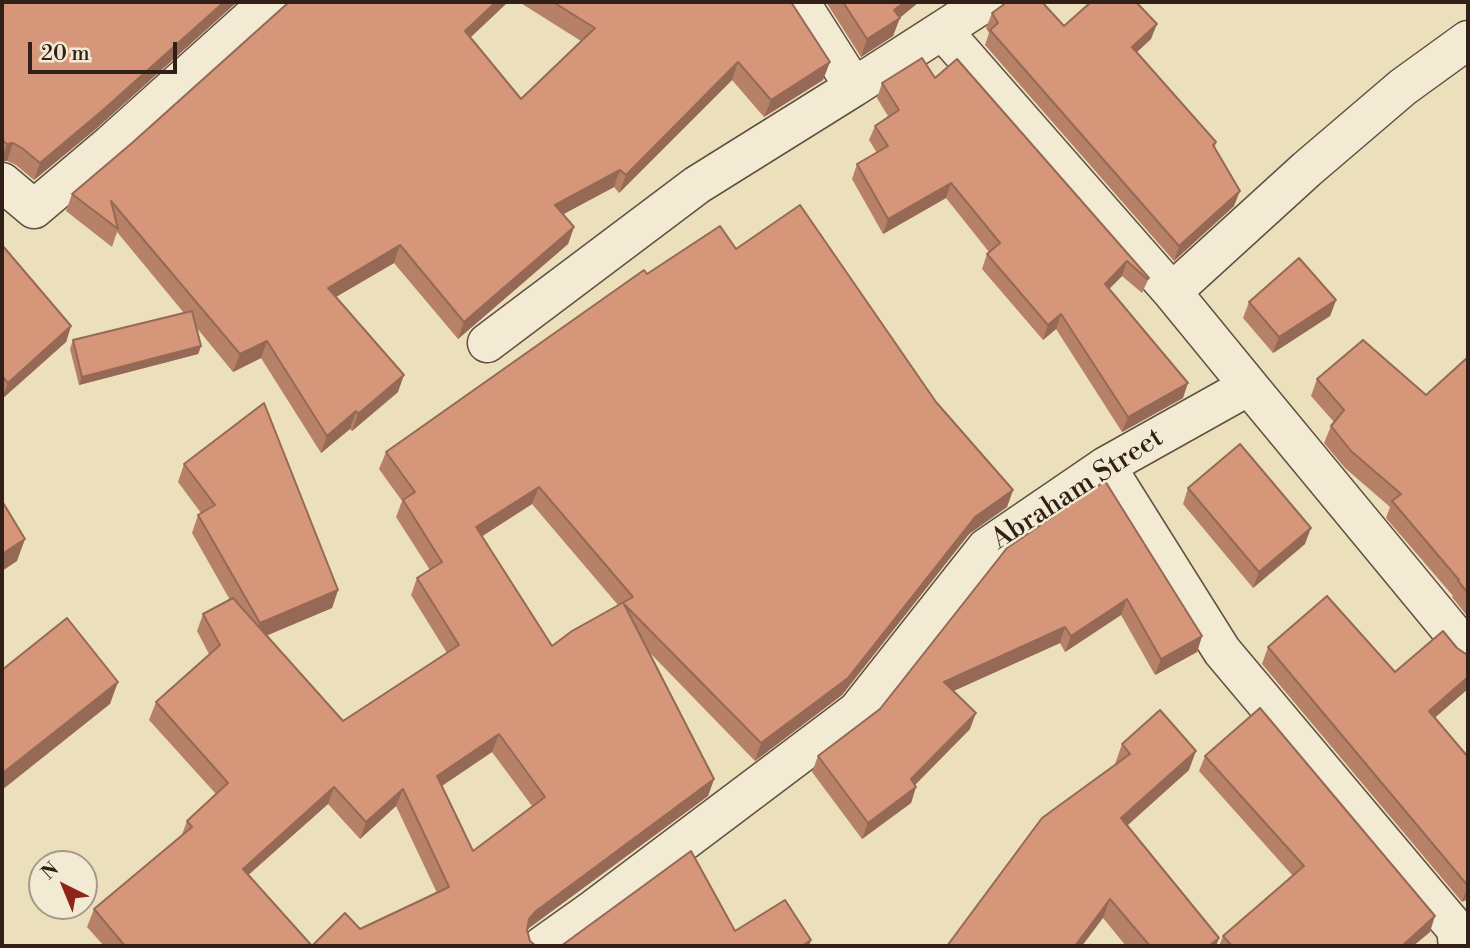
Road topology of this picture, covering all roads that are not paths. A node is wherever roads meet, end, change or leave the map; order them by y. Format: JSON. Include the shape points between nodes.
{"nodes":[{"id":1,"x":269,"y":2,"type":"edge"},
{"id":2,"x":800,"y":2,"type":"edge"},
{"id":3,"x":986,"y":2,"type":"edge"},
{"id":4,"x":943,"y":30,"type":"junction"},
{"id":5,"x":1468,"y":40,"type":"edge"},
{"id":6,"x":854,"y":87,"type":"junction"},
{"id":7,"x":2,"y":182,"type":"edge"},
{"id":8,"x":1172,"y":292,"type":"junction"},
{"id":9,"x":487,"y":343,"type":"dead end"},
{"id":10,"x":1249,"y":386,"type":"junction"},
{"id":11,"x":1106,"y":466,"type":"junction"},
{"id":12,"x":1468,"y":652,"type":"edge"},
{"id":13,"x":1461,"y":933,"type":"edge"},
{"id":14,"x":542,"y":946,"type":"edge"}],
"edges":[{"from":1,"to":7,"type":"street","via":[[34,209]]},
{"from":2,"to":6,"type":"street"},
{"from":3,"to":4,"type":"street"},
{"from":4,"to":6,"type":"street"},
{"from":4,"to":8,"type":"street"},
{"from":5,"to":8,"type":"street","via":[[1318,160]]},
{"from":6,"to":9,"type":"street","via":[[697,185]]},
{"from":8,"to":10,"type":"street"},
{"from":10,"to":11,"type":"street","name":"Abraham Street"},
{"from":10,"to":12,"type":"street"},
{"from":11,"to":13,"type":"street","via":[[1222,651]]},
{"from":11,"to":14,"type":"street","name":"Abraham Street","via":[[986,548],[857,711]]}]}
